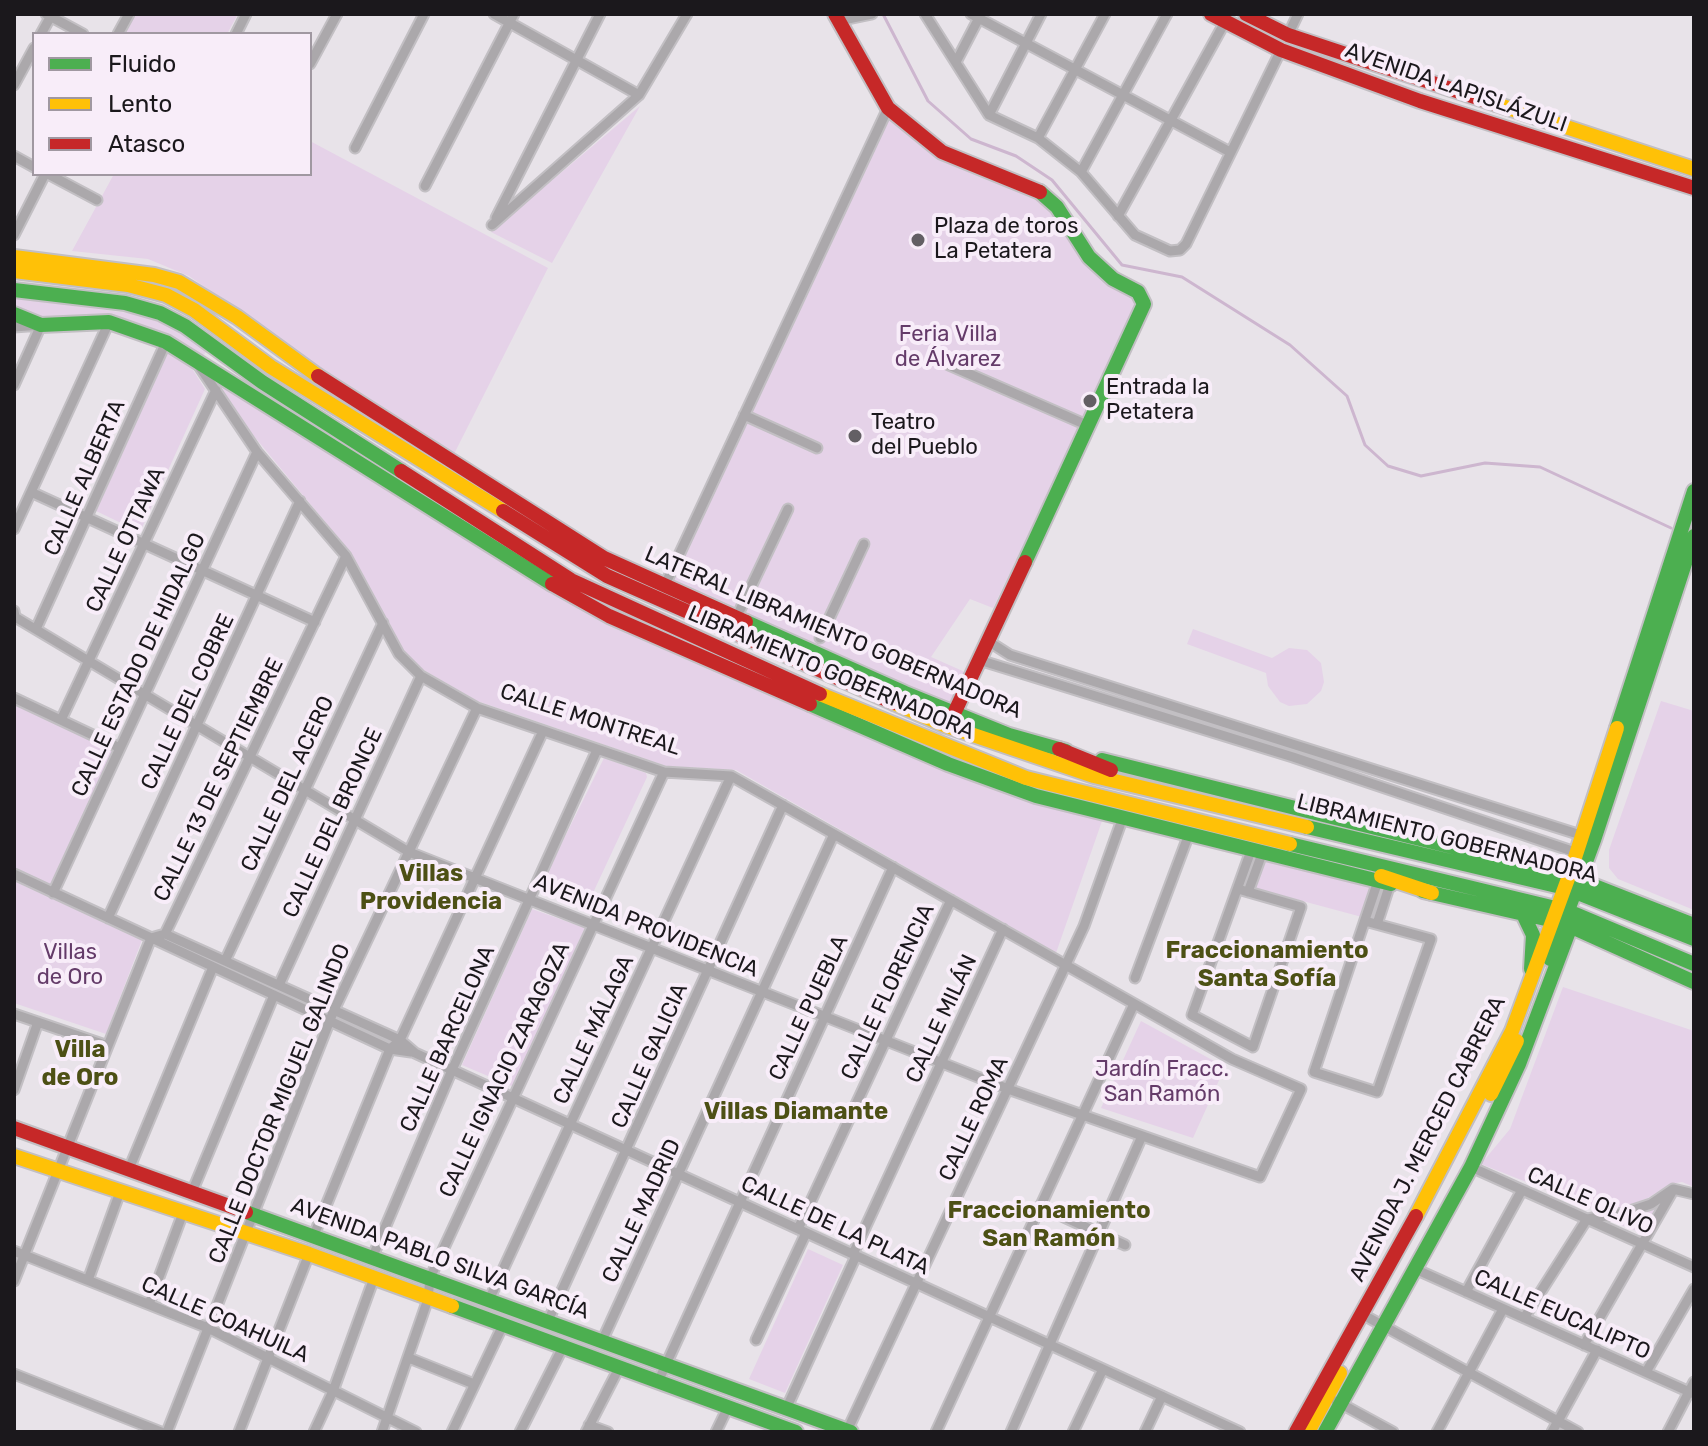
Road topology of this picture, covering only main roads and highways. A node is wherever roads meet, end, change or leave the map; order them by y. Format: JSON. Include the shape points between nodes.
{"nodes":[{"id":1,"x":1211,"y":14,"type":"edge"},
{"id":2,"x":1246,"y":14,"type":"edge"},
{"id":3,"x":837,"y":18,"type":"edge"},
{"id":4,"x":1427,"y":82,"type":"junction"},
{"id":5,"x":1420,"y":101,"type":"junction"},
{"id":6,"x":1694,"y":169,"type":"edge"},
{"id":7,"x":1694,"y":188,"type":"edge"},
{"id":8,"x":14,"y":257,"type":"edge"},
{"id":9,"x":14,"y":271,"type":"edge"},
{"id":10,"x":14,"y":290,"type":"edge"},
{"id":11,"x":14,"y":314,"type":"edge"},
{"id":12,"x":1694,"y":491,"type":"edge"},
{"id":13,"x":1694,"y":536,"type":"edge"},
{"id":14,"x":661,"y":593,"type":"junction"},
{"id":15,"x":771,"y":687,"type":"junction"},
{"id":16,"x":808,"y":689,"type":"junction"},
{"id":17,"x":951,"y":720,"type":"junction"},
{"id":18,"x":1059,"y":749,"type":"junction"},
{"id":19,"x":1158,"y":790,"type":"junction"},
{"id":20,"x":1588,"y":838,"type":"junction"},
{"id":21,"x":1331,"y":854,"type":"junction"},
{"id":22,"x":1572,"y":884,"type":"junction"},
{"id":23,"x":1432,"y":893,"type":"junction"},
{"id":24,"x":1522,"y":912,"type":"junction"},
{"id":25,"x":1563,"y":917,"type":"junction"},
{"id":26,"x":1694,"y":925,"type":"edge"},
{"id":27,"x":1694,"y":939,"type":"edge"},
{"id":28,"x":1662,"y":950,"type":"junction"},
{"id":29,"x":1559,"y":957,"type":"junction"},
{"id":30,"x":1694,"y":964,"type":"edge"},
{"id":31,"x":1694,"y":972,"type":"edge"},
{"id":32,"x":1538,"y":982,"type":"junction"},
{"id":33,"x":1694,"y":982,"type":"edge"},
{"id":34,"x":1539,"y":1013,"type":"junction"},
{"id":35,"x":14,"y":1128,"type":"edge"},
{"id":36,"x":14,"y":1156,"type":"edge"},
{"id":37,"x":1328,"y":1397,"type":"junction"},
{"id":38,"x":789,"y":1431,"type":"edge"},
{"id":39,"x":849,"y":1431,"type":"edge"},
{"id":40,"x":1296,"y":1432,"type":"edge"},
{"id":41,"x":1308,"y":1432,"type":"edge"},
{"id":42,"x":1325,"y":1432,"type":"edge"}],
"edges":[{"from":1,"to":5,"type":"main road","name":"AVENIDA LAPISLÁZULI","via":[[1281,50]]},
{"from":2,"to":4,"type":"main road","name":"AVENIDA LAPISLÁZULI","via":[[1288,35]]},
{"from":3,"to":17,"type":"main road","via":[[888,108],[942,152],[1040,192],[1057,207],[1089,257],[1143,297],[1142,311]]},
{"from":4,"to":5,"type":"main road"},
{"from":4,"to":6,"type":"main road","name":"AVENIDA LAPISLÁZULI"},
{"from":5,"to":7,"type":"main road","name":"AVENIDA LAPISLÁZULI"},
{"from":8,"to":14,"type":"main road","name":"LATERAL LIBRAMIENTO GOBERNADORA","via":[[179,282],[330,385]]},
{"from":9,"to":14,"type":"main road","name":"LIBRAMIENTO GOBERNADORA","via":[[166,295],[564,551]]},
{"from":10,"to":16,"type":"main road","name":"LIBRAMIENTO GOBERNADORA","via":[[125,303],[160,313],[571,580]]},
{"from":11,"to":15,"type":"main road","name":"CALLE MONTREAL","via":[[41,325],[109,322],[166,342],[543,579],[609,616]]},
{"from":12,"to":20,"type":"main road"},
{"from":13,"to":20,"type":"main road"},
{"from":14,"to":17,"type":"main road","name":"LIBRAMIENTO GOBERNADORA"},
{"from":15,"to":16,"type":"main road"},
{"from":15,"to":23,"type":"main road","via":[[1007,786]]},
{"from":16,"to":21,"type":"main road","name":"LIBRAMIENTO GOBERNADORA","via":[[1026,778]]},
{"from":17,"to":18,"type":"main road","name":"LATERAL LIBRAMIENTO GOBERNADORA"},
{"from":17,"to":19,"type":"main road","name":"LIBRAMIENTO GOBERNADORA","via":[[1059,766]]},
{"from":18,"to":19,"type":"main road"},
{"from":18,"to":22,"type":"main road","name":"LATERAL LIBRAMIENTO GOBERNADORA"},
{"from":19,"to":22,"type":"main road","name":"LIBRAMIENTO GOBERNADORA"},
{"from":20,"to":22,"type":"main road"},
{"from":21,"to":23,"type":"main road"},
{"from":21,"to":25,"type":"main road","name":"LIBRAMIENTO GOBERNADORA"},
{"from":22,"to":25,"type":"main road"},
{"from":22,"to":26,"type":"main road","name":"LATERAL LIBRAMIENTO GOBERNADORA"},
{"from":22,"to":27,"type":"main road","name":"LIBRAMIENTO GOBERNADORA"},
{"from":23,"to":24,"type":"main road"},
{"from":24,"to":25,"type":"main road"},
{"from":24,"to":32,"type":"main road","via":[[1533,935]]},
{"from":25,"to":28,"type":"main road","name":"LIBRAMIENTO GOBERNADORA"},
{"from":25,"to":29,"type":"main road"},
{"from":25,"to":32,"type":"main road","name":"AVENIDA J. MERCED CABRERA"},
{"from":25,"to":32,"type":"main road","name":"AVENIDA J. MERCED CABRERA"},
{"from":25,"to":33,"type":"main road"},
{"from":28,"to":30,"type":"main road","name":"LIBRAMIENTO GOBERNADORA"},
{"from":28,"to":31,"type":"main road"},
{"from":29,"to":32,"type":"main road"},
{"from":29,"to":34,"type":"main road"},
{"from":32,"to":34,"type":"main road"},
{"from":32,"to":37,"type":"main road","name":"AVENIDA J. MERCED CABRERA"},
{"from":32,"to":37,"type":"main road","name":"AVENIDA J. MERCED CABRERA","via":[[1507,1064]]},
{"from":34,"to":37,"type":"main road","via":[[1471,1167],[1415,1269],[1383,1326]]},
{"from":35,"to":39,"type":"main road","name":"AVENIDA PABLO SILVA GARCÍA"},
{"from":36,"to":38,"type":"main road","name":"AVENIDA PABLO SILVA GARCÍA","via":[[309,1254]]},
{"from":37,"to":40,"type":"main road","name":"AVENIDA J. MERCED CABRERA"},
{"from":37,"to":41,"type":"main road","name":"AVENIDA J. MERCED CABRERA"},
{"from":37,"to":42,"type":"main road"}]}
